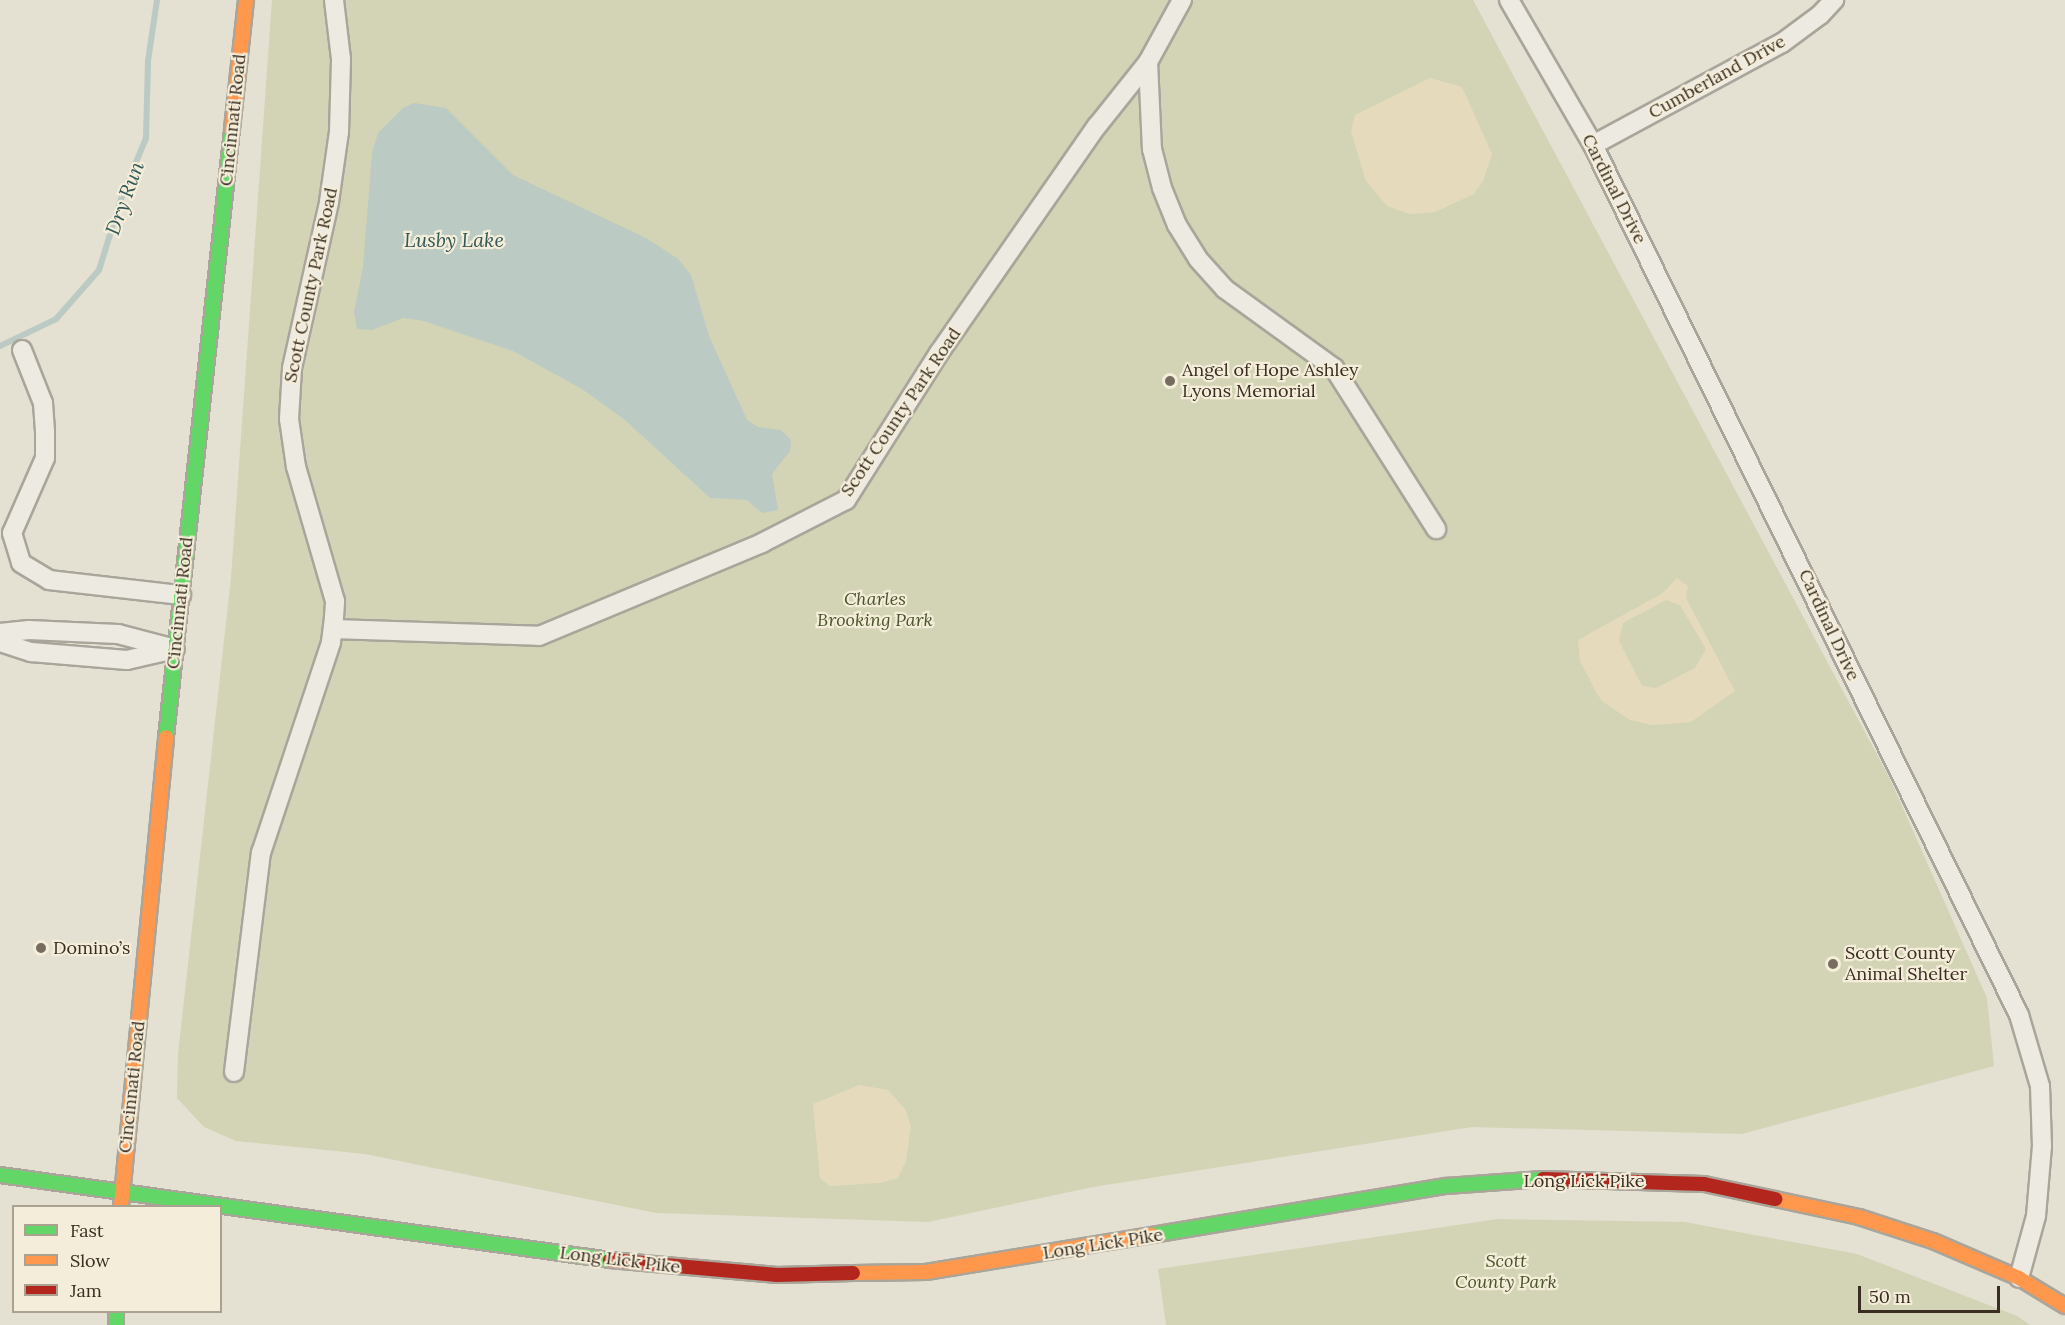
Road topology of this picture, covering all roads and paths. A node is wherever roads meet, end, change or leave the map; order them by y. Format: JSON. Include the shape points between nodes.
{"nodes":[{"id":1,"x":246,"y":0,"type":"edge"},
{"id":2,"x":334,"y":0,"type":"edge"},
{"id":3,"x":1182,"y":0,"type":"edge"},
{"id":4,"x":1509,"y":0,"type":"edge"},
{"id":5,"x":1834,"y":0,"type":"edge"},
{"id":6,"x":1148,"y":62,"type":"junction"},
{"id":7,"x":1593,"y":145,"type":"junction"},
{"id":8,"x":22,"y":350,"type":"dead end"},
{"id":9,"x":1436,"y":529,"type":"dead end"},
{"id":10,"x":181,"y":595,"type":"junction"},
{"id":11,"x":333,"y":629,"type":"junction"},
{"id":12,"x":0,"y":633,"type":"edge"},
{"id":13,"x":0,"y":642,"type":"edge"},
{"id":14,"x":176,"y":649,"type":"junction"},
{"id":15,"x":234,"y":1072,"type":"dead end"},
{"id":16,"x":0,"y":1175,"type":"edge"},
{"id":17,"x":122,"y":1189,"type":"junction"},
{"id":18,"x":121,"y":1205,"type":"edge"},
{"id":19,"x":2019,"y":1278,"type":"junction"},
{"id":20,"x":2065,"y":1306,"type":"edge"}],
"edges":[{"from":1,"to":10,"type":"main road","name":"Cincinnati Road"},
{"from":2,"to":11,"type":"street","name":"Scott County Park Road","via":[[341,67],[338,144],[292,368],[289,419],[296,467],[335,601]]},
{"from":3,"to":6,"type":"street","name":"Scott County Park Road"},
{"from":4,"to":7,"type":"street","name":"Cardinal Drive"},
{"from":5,"to":7,"type":"street","name":"Cumberland Drive","via":[[1782,43]]},
{"from":6,"to":9,"type":"street","via":[[1156,169],[1187,242],[1225,289],[1334,368]]},
{"from":6,"to":11,"type":"street","name":"Scott County Park Road","via":[[1097,126],[951,337],[846,500],[762,543],[539,636]]},
{"from":7,"to":19,"type":"street","name":"Cardinal Drive","via":[[2019,1014],[2040,1086],[2042,1146],[2036,1216]]},
{"from":8,"to":10,"type":"street","via":[[43,403],[45,458],[12,533],[21,564],[49,580]]},
{"from":10,"to":14,"type":"main road","name":"Cincinnati Road"},
{"from":11,"to":15,"type":"street","via":[[261,853]]},
{"from":12,"to":14,"type":"street","via":[[29,630],[118,634]]},
{"from":13,"to":14,"type":"street","via":[[31,652],[127,660]]},
{"from":14,"to":17,"type":"main road","name":"Cincinnati Road"},
{"from":16,"to":17,"type":"main road","name":"Long Lick Pike"},
{"from":17,"to":18,"type":"main road","name":"Cincinnati Road"},
{"from":17,"to":19,"type":"main road","name":"Long Lick Pike","via":[[631,1263],[777,1275],[926,1272],[1446,1186],[1544,1179],[1631,1180],[1704,1184],[1859,1217],[1933,1241]]},
{"from":19,"to":20,"type":"main road","name":"Long Lick Pike"}]}
